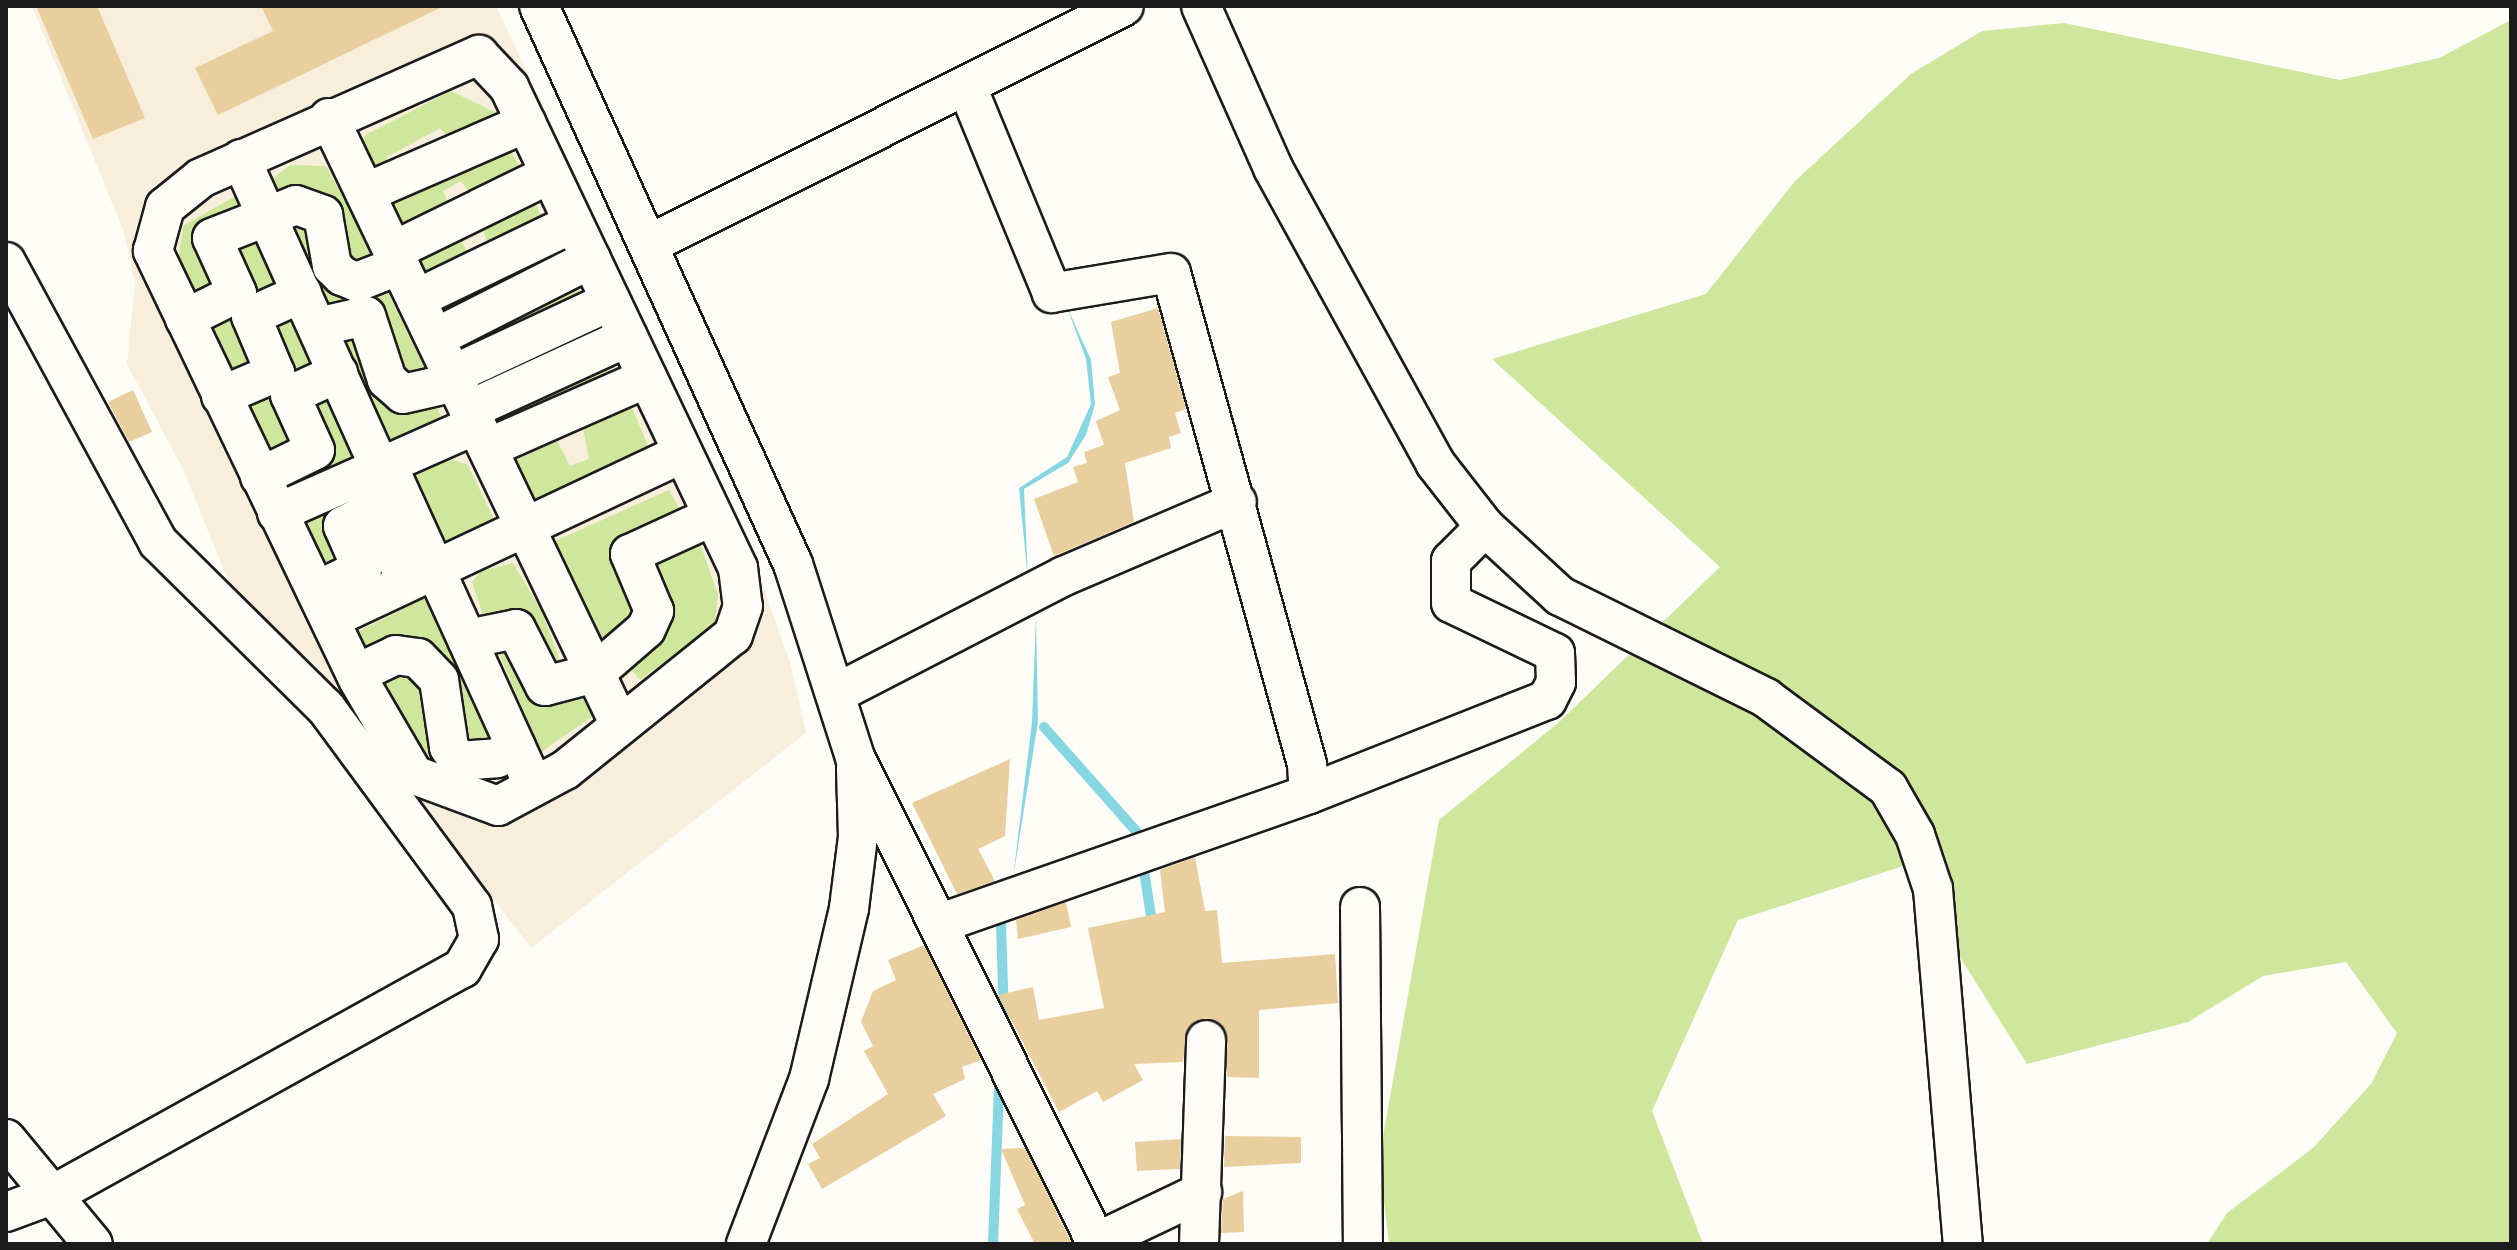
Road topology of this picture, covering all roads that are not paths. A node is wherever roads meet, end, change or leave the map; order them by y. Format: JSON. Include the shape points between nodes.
{"nodes":[{"id":1,"x":539,"y":6,"type":"edge"},
{"id":2,"x":1124,"y":6,"type":"edge"},
{"id":3,"x":1201,"y":6,"type":"edge"},
{"id":4,"x":967,"y":87,"type":"junction"},
{"id":5,"x":329,"y":118,"type":"junction"},
{"id":6,"x":526,"y":123,"type":"junction"},
{"id":7,"x":241,"y":159,"type":"junction"},
{"id":8,"x":550,"y":174,"type":"junction"},
{"id":9,"x":365,"y":193,"type":"junction"},
{"id":10,"x":266,"y":215,"type":"junction"},
{"id":11,"x":573,"y":223,"type":"junction"},
{"id":12,"x":650,"y":244,"type":"junction"},
{"id":13,"x":591,"y":259,"type":"junction"},
{"id":14,"x":6,"y":262,"type":"edge"},
{"id":15,"x":403,"y":272,"type":"junction"},
{"id":16,"x":611,"y":301,"type":"junction"},
{"id":17,"x":309,"y":310,"type":"junction"},
{"id":18,"x":16,"y":313,"type":"edge"},
{"id":19,"x":185,"y":319,"type":"junction"},
{"id":20,"x":628,"y":337,"type":"junction"},
{"id":21,"x":435,"y":338,"type":"junction"},
{"id":22,"x":338,"y":373,"type":"junction"},
{"id":23,"x":647,"y":378,"type":"junction"},
{"id":24,"x":221,"y":396,"type":"junction"},
{"id":25,"x":468,"y":408,"type":"junction"},
{"id":26,"x":683,"y":453,"type":"junction"},
{"id":27,"x":260,"y":477,"type":"junction"},
{"id":28,"x":375,"y":480,"type":"junction"},
{"id":29,"x":1237,"y":502,"type":"junction"},
{"id":30,"x":277,"y":513,"type":"junction"},
{"id":31,"x":713,"y":516,"type":"junction"},
{"id":32,"x":525,"y":526,"type":"junction"},
{"id":33,"x":1485,"y":527,"type":"junction"},
{"id":34,"x":421,"y":575,"type":"junction"},
{"id":35,"x":323,"y":605,"type":"junction"},
{"id":36,"x":467,"y":639,"type":"junction"},
{"id":37,"x":595,"y":673,"type":"junction"},
{"id":38,"x":356,"y":674,"type":"junction"},
{"id":39,"x":837,"y":693,"type":"junction"},
{"id":40,"x":620,"y":725,"type":"junction"},
{"id":41,"x":516,"y":747,"type":"junction"},
{"id":42,"x":855,"y":757,"type":"junction"},
{"id":43,"x":534,"y":786,"type":"junction"},
{"id":44,"x":1309,"y":794,"type":"junction"},
{"id":45,"x":1360,"y":907,"type":"dead end"},
{"id":46,"x":941,"y":923,"type":"junction"},
{"id":47,"x":1206,"y":1040,"type":"dead end"},
{"id":48,"x":6,"y":1139,"type":"edge"},
{"id":49,"x":1202,"y":1192,"type":"junction"},
{"id":50,"x":52,"y":1195,"type":"junction"},
{"id":51,"x":6,"y":1212,"type":"edge"},
{"id":52,"x":1096,"y":1243,"type":"edge"},
{"id":53,"x":93,"y":1244,"type":"edge"},
{"id":54,"x":746,"y":1244,"type":"edge"},
{"id":55,"x":1199,"y":1244,"type":"edge"},
{"id":56,"x":1363,"y":1244,"type":"edge"},
{"id":57,"x":1963,"y":1244,"type":"edge"}],
"edges":[{"from":1,"to":12,"type":"street"},
{"from":2,"to":4,"type":"street"},
{"from":3,"to":33,"type":"street","via":[[1273,168],[1435,463]]},
{"from":4,"to":12,"type":"street"},
{"from":4,"to":29,"type":"street","via":[[1052,293],[1171,273]]},
{"from":5,"to":6,"type":"street","via":[[479,55],[509,87]]},
{"from":5,"to":7,"type":"street"},
{"from":5,"to":9,"type":"street"},
{"from":6,"to":8,"type":"street"},
{"from":6,"to":9,"type":"street"},
{"from":7,"to":10,"type":"street"},
{"from":7,"to":19,"type":"street","via":[[201,178],[165,207],[153,251]]},
{"from":8,"to":11,"type":"street"},
{"from":8,"to":15,"type":"street"},
{"from":9,"to":15,"type":"street"},
{"from":10,"to":15,"type":"street","via":[[296,205],[323,215],[332,266],[342,276],[357,282]]},
{"from":10,"to":17,"type":"street"},
{"from":10,"to":19,"type":"street","via":[[212,238],[237,293]]},
{"from":11,"to":13,"type":"street"},
{"from":11,"to":15,"type":"street"},
{"from":12,"to":39,"type":"street","via":[[793,564]]},
{"from":13,"to":16,"type":"street"},
{"from":13,"to":21,"type":"street"},
{"from":14,"to":18,"type":"street"},
{"from":15,"to":21,"type":"street"},
{"from":16,"to":20,"type":"street"},
{"from":16,"to":25,"type":"street"},
{"from":17,"to":22,"type":"street"},
{"from":17,"to":24,"type":"street","via":[[251,316],[275,373]]},
{"from":17,"to":25,"type":"street","via":[[366,316],[387,380],[403,394]]},
{"from":18,"to":50,"type":"street","via":[[158,542],[326,708],[472,906],[479,939],[462,968]]},
{"from":19,"to":24,"type":"street"},
{"from":20,"to":23,"type":"street"},
{"from":20,"to":25,"type":"street"},
{"from":21,"to":25,"type":"street"},
{"from":22,"to":27,"type":"street","via":[[290,395],[315,450]]},
{"from":22,"to":28,"type":"street"},
{"from":23,"to":25,"type":"street"},
{"from":23,"to":26,"type":"street"},
{"from":24,"to":27,"type":"street"},
{"from":25,"to":28,"type":"street"},
{"from":25,"to":32,"type":"street"},
{"from":26,"to":31,"type":"street"},
{"from":26,"to":32,"type":"street"},
{"from":27,"to":30,"type":"street"},
{"from":28,"to":30,"type":"street"},
{"from":28,"to":34,"type":"street"},
{"from":28,"to":35,"type":"street","via":[[343,526],[362,569]]},
{"from":29,"to":39,"type":"street","via":[[1064,576]]},
{"from":29,"to":44,"type":"street"},
{"from":30,"to":35,"type":"street"},
{"from":31,"to":37,"type":"street","via":[[630,554],[654,611],[646,629]]},
{"from":31,"to":40,"type":"street","via":[[738,568],[743,606],[733,635]]},
{"from":32,"to":34,"type":"street"},
{"from":32,"to":37,"type":"street"},
{"from":33,"to":44,"type":"street","via":[[1451,561],[1451,603],[1555,653],[1557,674],[1547,700]]},
{"from":33,"to":57,"type":"street","via":[[1560,596],[1766,698],[1888,788],[1933,889]]},
{"from":34,"to":35,"type":"street"},
{"from":34,"to":36,"type":"street"},
{"from":35,"to":38,"type":"street"},
{"from":36,"to":37,"type":"street","via":[[516,629],[545,686]]},
{"from":36,"to":41,"type":"street"},
{"from":37,"to":40,"type":"street"},
{"from":38,"to":41,"type":"street","via":[[396,655],[418,658],[439,680],[449,747],[458,761],[497,758]]},
{"from":38,"to":43,"type":"street","via":[[414,775],[498,806]]},
{"from":39,"to":42,"type":"street"},
{"from":40,"to":43,"type":"street"},
{"from":41,"to":43,"type":"street"},
{"from":42,"to":46,"type":"street"},
{"from":42,"to":54,"type":"street","via":[[858,837],[849,908],[809,1079]]},
{"from":44,"to":46,"type":"street"},
{"from":45,"to":56,"type":"street"},
{"from":46,"to":52,"type":"street"},
{"from":47,"to":49,"type":"street"},
{"from":48,"to":50,"type":"street"},
{"from":49,"to":52,"type":"street"},
{"from":49,"to":55,"type":"street"},
{"from":50,"to":51,"type":"street"},
{"from":50,"to":53,"type":"street"}]}
